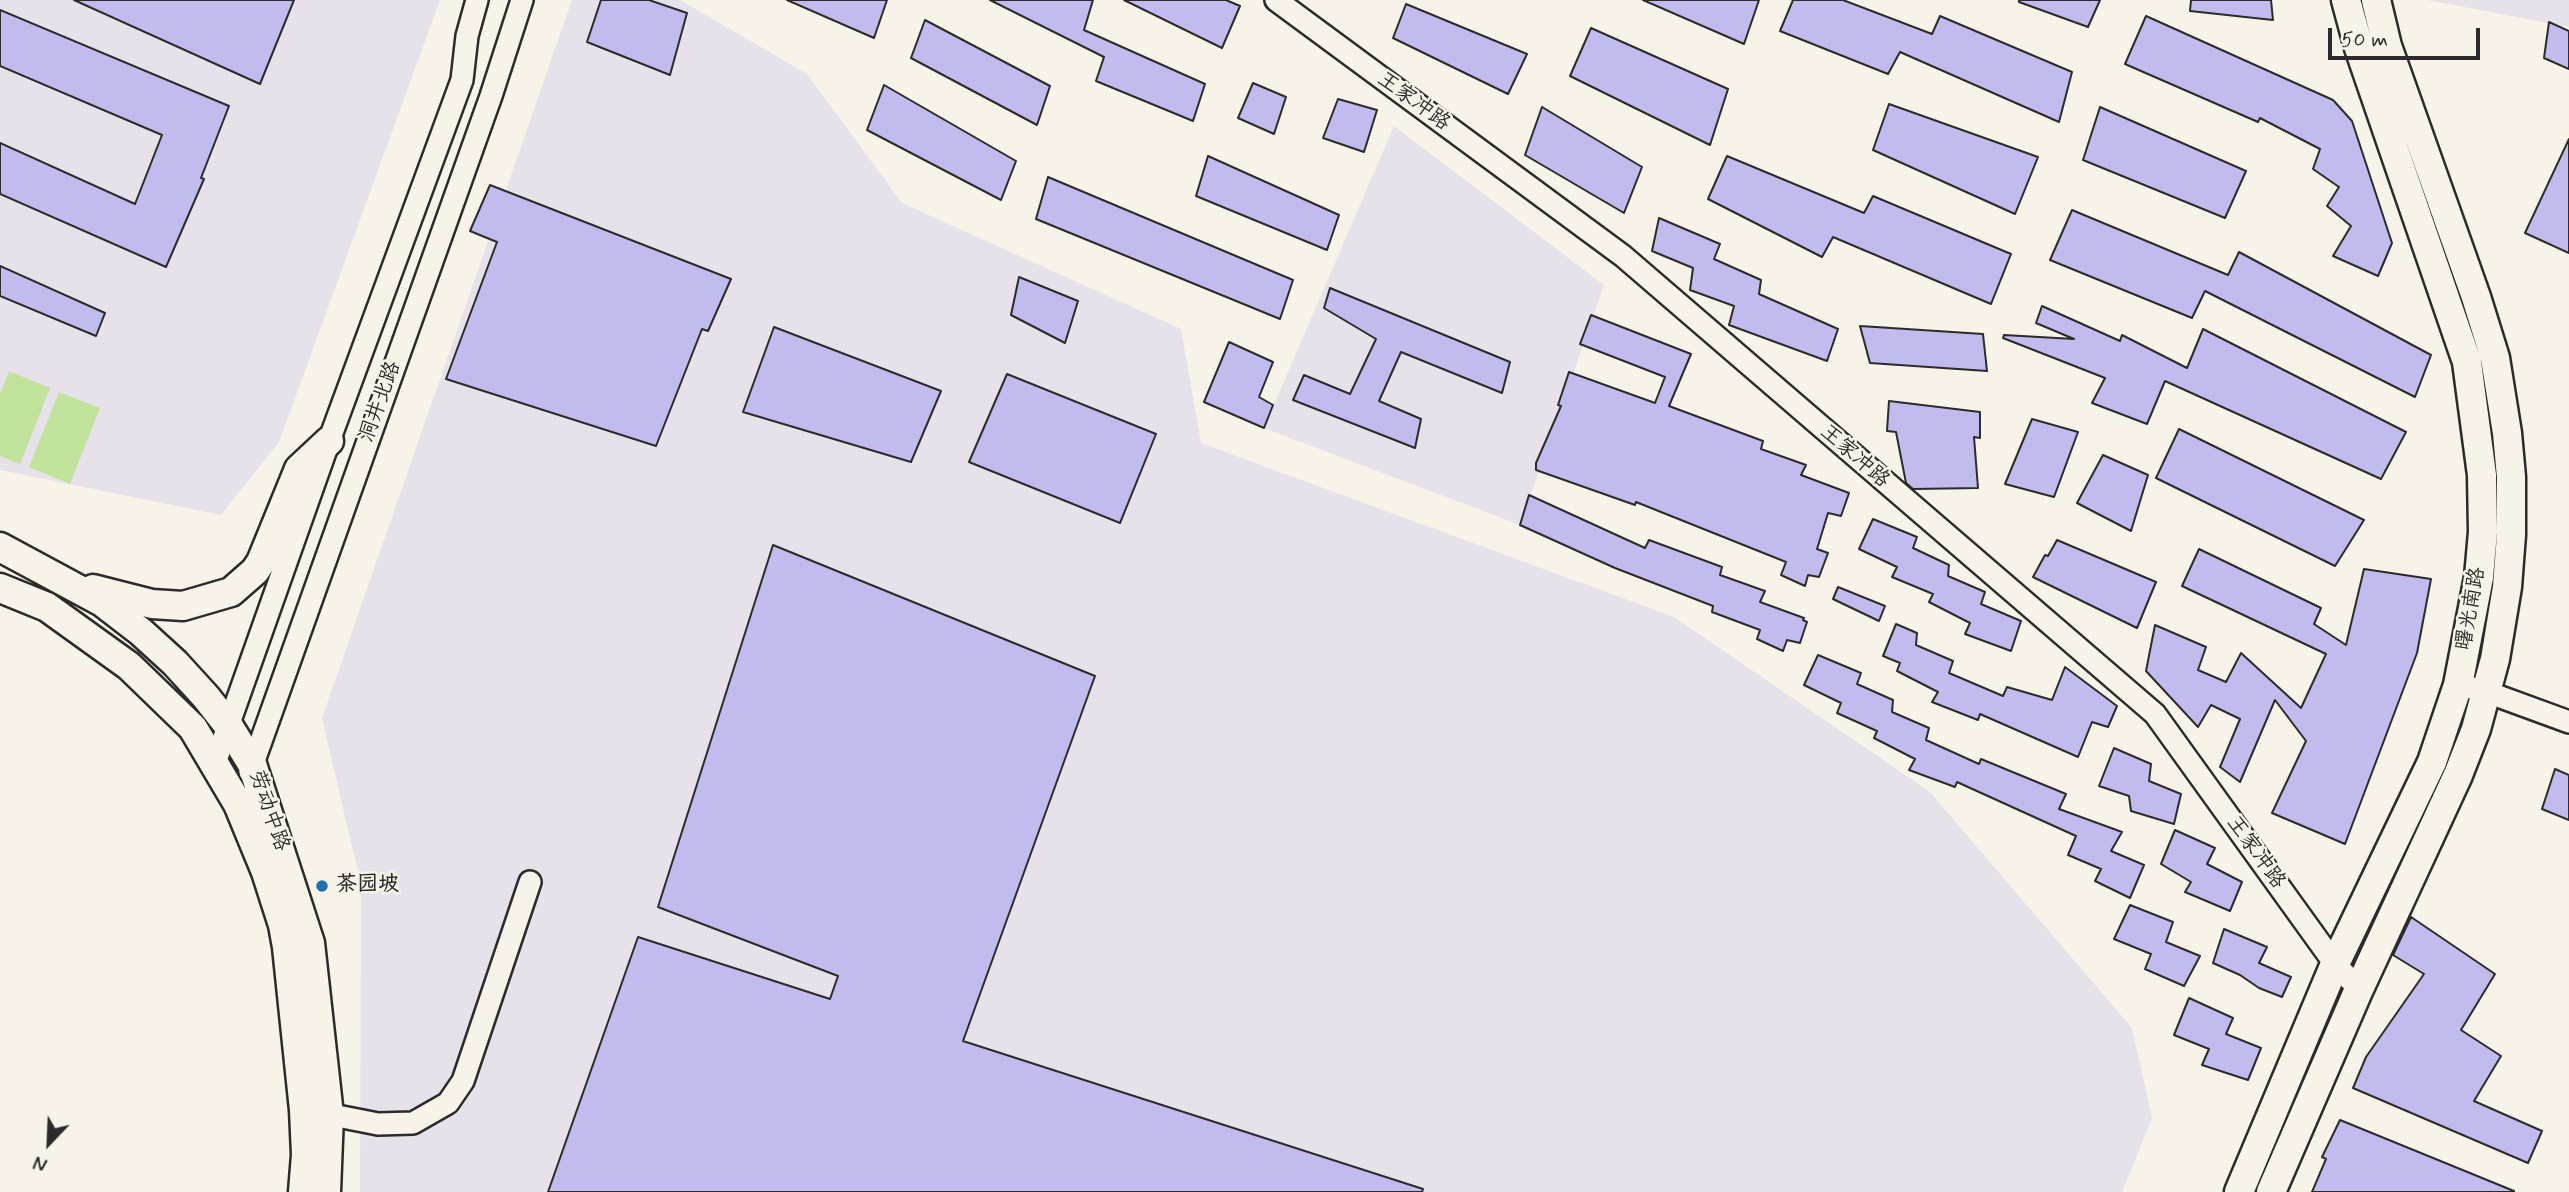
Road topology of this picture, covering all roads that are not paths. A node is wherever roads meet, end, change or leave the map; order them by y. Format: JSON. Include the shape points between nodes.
{"nodes":[{"id":1,"x":477,"y":0,"type":"edge"},
{"id":2,"x":523,"y":0,"type":"edge"},
{"id":3,"x":1276,"y":0,"type":"edge"},
{"id":4,"x":2346,"y":0,"type":"edge"},
{"id":5,"x":2376,"y":0,"type":"edge"},
{"id":6,"x":329,"y":441,"type":"junction"},
{"id":7,"x":0,"y":547,"type":"edge"},
{"id":8,"x":67,"y":582,"type":"junction"},
{"id":9,"x":0,"y":588,"type":"edge"},
{"id":10,"x":2458,"y":685,"type":"junction"},
{"id":11,"x":2487,"y":692,"type":"junction"},
{"id":12,"x":2569,"y":722,"type":"edge"},
{"id":13,"x":228,"y":725,"type":"junction"},
{"id":14,"x":215,"y":763,"type":"junction"},
{"id":15,"x":252,"y":764,"type":"junction"},
{"id":16,"x":238,"y":804,"type":"junction"},
{"id":17,"x":530,"y":882,"type":"dead end"},
{"id":18,"x":2335,"y":964,"type":"junction"},
{"id":19,"x":2359,"y":989,"type":"junction"},
{"id":20,"x":317,"y":1112,"type":"junction"},
{"id":21,"x":303,"y":1192,"type":"edge"},
{"id":22,"x":326,"y":1192,"type":"edge"},
{"id":23,"x":2239,"y":1192,"type":"edge"},
{"id":24,"x":2271,"y":1192,"type":"edge"}],
"edges":[{"from":1,"to":6,"type":"street","name":"洞井北路","via":[[467,36],[463,80]]},
{"from":2,"to":15,"type":"street","name":"洞井北路"},
{"from":3,"to":18,"type":"street","name":"王家冲路","via":[[1623,256],[2155,713]]},
{"from":4,"to":10,"type":"main road","name":"曙光南路","via":[[2467,362],[2481,463],[2483,532]]},
{"from":5,"to":11,"type":"main road","name":"曙光南路","via":[[2387,46],[2495,358],[2511,477],[2511,535],[2496,659]]},
{"from":6,"to":8,"type":"main road","via":[[299,469],[261,562],[231,592],[183,606],[152,604]]},
{"from":6,"to":13,"type":"street","name":"洞井北路"},
{"from":7,"to":8,"type":"main road","name":"劳动中路"},
{"from":8,"to":13,"type":"main road","name":"劳动中路","via":[[103,602],[141,632],[175,663]]},
{"from":9,"to":14,"type":"main road","name":"劳动中路","via":[[47,607],[129,666],[192,728]]},
{"from":10,"to":11,"type":"street"},
{"from":10,"to":18,"type":"main road","name":"曙光南路","via":[[2432,762]]},
{"from":11,"to":12,"type":"street"},
{"from":11,"to":19,"type":"main road","name":"曙光南路","via":[[2458,775]]},
{"from":13,"to":14,"type":"street","name":"洞井北路"},
{"from":13,"to":15,"type":"main road","name":"劳动中路"},
{"from":14,"to":16,"type":"main road","name":"劳动中路"},
{"from":15,"to":16,"type":"street","name":"洞井北路"},
{"from":15,"to":20,"type":"main road","name":"劳动中路","via":[[310,943]]},
{"from":16,"to":20,"type":"main road","name":"劳动中路","via":[[283,925]]},
{"from":17,"to":20,"type":"street","via":[[463,1081],[448,1103],[413,1123],[377,1124]]},
{"from":18,"to":19,"type":"street","name":"王家冲路"},
{"from":18,"to":23,"type":"main road","name":"曙光南路"},
{"from":19,"to":24,"type":"main road","name":"曙光南路"},
{"from":20,"to":21,"type":"main road","name":"劳动中路"},
{"from":20,"to":22,"type":"main road","name":"劳动中路"}]}
